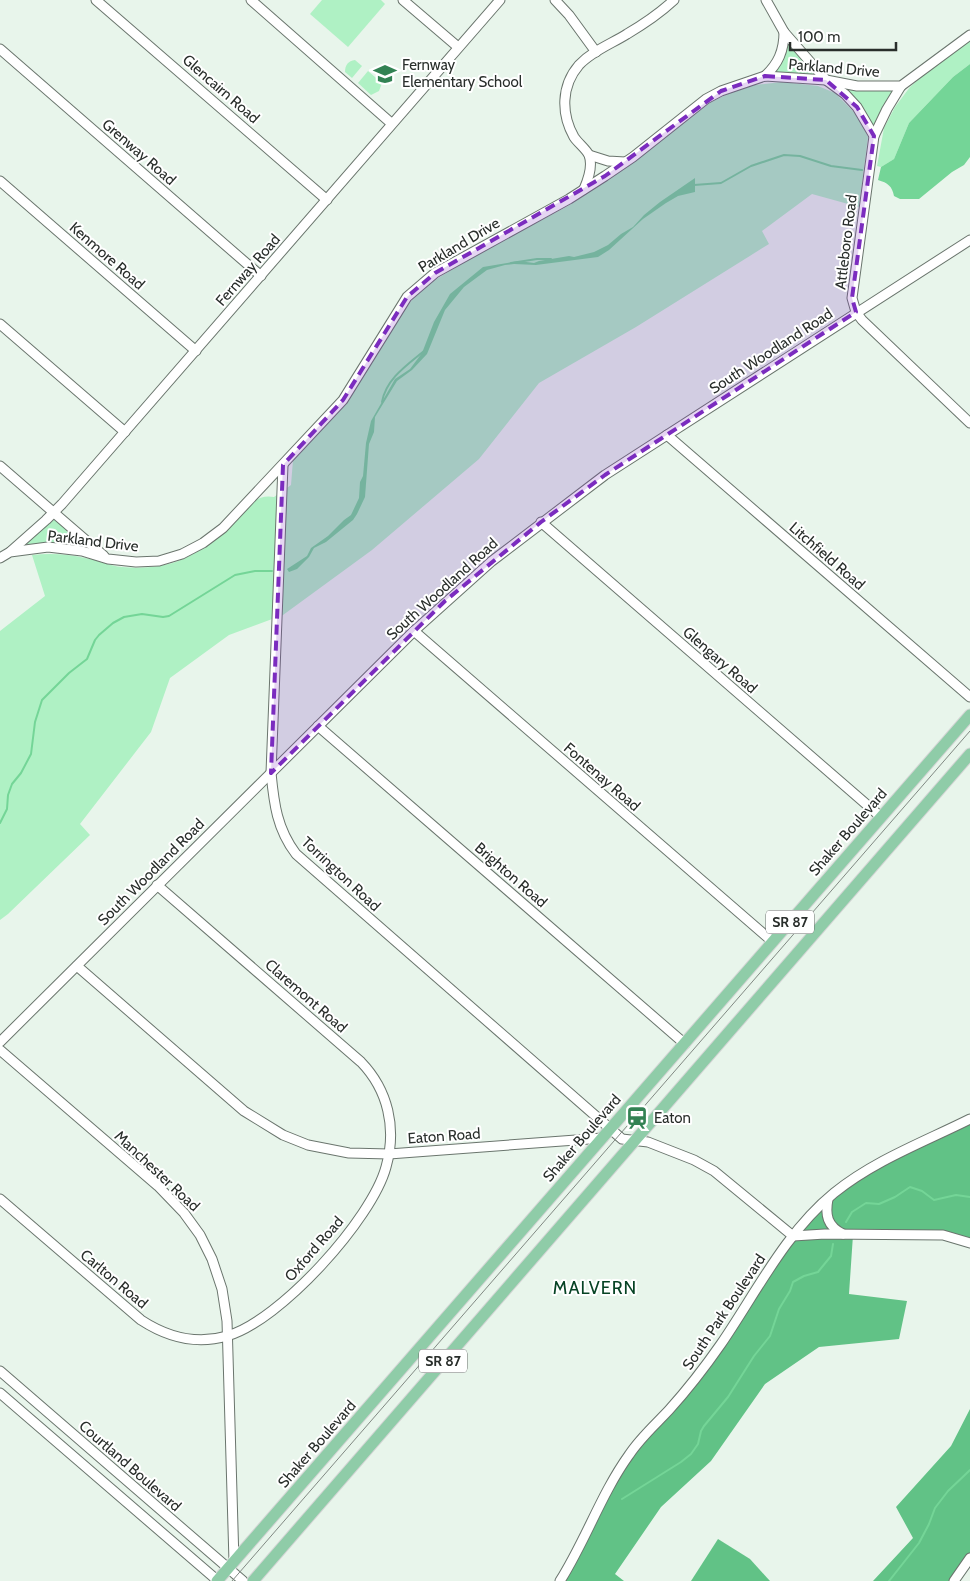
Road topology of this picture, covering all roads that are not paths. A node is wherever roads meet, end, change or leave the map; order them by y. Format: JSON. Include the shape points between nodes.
{"nodes":[{"id":1,"x":96,"y":0,"type":"edge"},
{"id":2,"x":250,"y":0,"type":"edge"},
{"id":3,"x":403,"y":0,"type":"edge"},
{"id":4,"x":500,"y":0,"type":"edge"},
{"id":5,"x":554,"y":0,"type":"edge"},
{"id":6,"x":674,"y":0,"type":"edge"},
{"id":7,"x":766,"y":0,"type":"edge"},
{"id":8,"x":784,"y":32,"type":"junction"},
{"id":9,"x":970,"y":35,"type":"edge"},
{"id":10,"x":458,"y":47,"type":"junction"},
{"id":11,"x":0,"y":49,"type":"edge"},
{"id":12,"x":596,"y":52,"type":"junction"},
{"id":13,"x":765,"y":76,"type":"junction"},
{"id":14,"x":826,"y":80,"type":"junction"},
{"id":15,"x":901,"y":86,"type":"junction"},
{"id":16,"x":391,"y":123,"type":"junction"},
{"id":17,"x":874,"y":136,"type":"junction"},
{"id":18,"x":589,"y":155,"type":"junction"},
{"id":19,"x":625,"y":162,"type":"junction"},
{"id":20,"x":0,"y":181,"type":"edge"},
{"id":21,"x":584,"y":189,"type":"junction"},
{"id":22,"x":327,"y":200,"type":"junction"},
{"id":23,"x":970,"y":240,"type":"edge"},
{"id":24,"x":261,"y":276,"type":"junction"},
{"id":25,"x":856,"y":312,"type":"junction"},
{"id":26,"x":0,"y":324,"type":"edge"},
{"id":27,"x":196,"y":351,"type":"junction"},
{"id":28,"x":970,"y":422,"type":"edge"},
{"id":29,"x":125,"y":432,"type":"junction"},
{"id":30,"x":667,"y":436,"type":"junction"},
{"id":31,"x":283,"y":465,"type":"junction"},
{"id":32,"x":0,"y":466,"type":"edge"},
{"id":33,"x":54,"y":513,"type":"junction"},
{"id":34,"x":540,"y":522,"type":"junction"},
{"id":35,"x":10,"y":552,"type":"junction"},
{"id":36,"x":0,"y":558,"type":"edge"},
{"id":37,"x":108,"y":559,"type":"junction"},
{"id":38,"x":414,"y":632,"type":"junction"},
{"id":39,"x":970,"y":697,"type":"edge"},
{"id":40,"x":970,"y":715,"type":"edge"},
{"id":41,"x":318,"y":726,"type":"junction"},
{"id":42,"x":970,"y":754,"type":"edge"},
{"id":43,"x":271,"y":774,"type":"junction"},
{"id":44,"x":881,"y":817,"type":"junction"},
{"id":45,"x":157,"y":885,"type":"junction"},
{"id":46,"x":773,"y":942,"type":"junction"},
{"id":47,"x":77,"y":966,"type":"junction"},
{"id":48,"x":0,"y":1042,"type":"edge"},
{"id":49,"x":685,"y":1044,"type":"junction"},
{"id":50,"x":0,"y":1050,"type":"edge"},
{"id":51,"x":970,"y":1119,"type":"edge"},
{"id":52,"x":614,"y":1132,"type":"junction"},
{"id":53,"x":602,"y":1138,"type":"junction"},
{"id":54,"x":634,"y":1141,"type":"junction"},
{"id":55,"x":389,"y":1154,"type":"junction"},
{"id":56,"x":0,"y":1199,"type":"edge"},
{"id":57,"x":828,"y":1199,"type":"junction"},
{"id":58,"x":845,"y":1235,"type":"junction"},
{"id":59,"x":793,"y":1236,"type":"junction"},
{"id":60,"x":970,"y":1244,"type":"edge"},
{"id":61,"x":228,"y":1336,"type":"junction"},
{"id":62,"x":2,"y":1377,"type":"edge"},
{"id":63,"x":0,"y":1393,"type":"edge"},
{"id":64,"x":196,"y":1541,"type":"junction"},
{"id":65,"x":186,"y":1553,"type":"junction"},
{"id":66,"x":970,"y":1558,"type":"edge"},
{"id":67,"x":231,"y":1565,"type":"junction"},
{"id":68,"x":218,"y":1581,"type":"edge"},
{"id":69,"x":243,"y":1581,"type":"edge"},
{"id":70,"x":253,"y":1581,"type":"edge"},
{"id":71,"x":560,"y":1581,"type":"edge"},
{"id":72,"x":954,"y":1581,"type":"edge"}],
"edges":[{"from":1,"to":22,"type":"street","name":"Glencairn Road"},
{"from":2,"to":16,"type":"street"},
{"from":3,"to":10,"type":"street"},
{"from":4,"to":10,"type":"street","name":"Fernway Road"},
{"from":5,"to":12,"type":"street"},
{"from":6,"to":12,"type":"street"},
{"from":7,"to":8,"type":"street"},
{"from":8,"to":13,"type":"street","via":[[780,58]]},
{"from":8,"to":14,"type":"street"},
{"from":9,"to":15,"type":"street"},
{"from":10,"to":16,"type":"street","name":"Fernway Road"},
{"from":11,"to":24,"type":"street","name":"Grenway Road"},
{"from":12,"to":18,"type":"street","via":[[579,65],[565,98],[566,120]]},
{"from":13,"to":14,"type":"street","name":"Parkland Drive"},
{"from":13,"to":19,"type":"street","name":"Parkland Drive","via":[[736,84],[706,100]]},
{"from":14,"to":15,"type":"street","name":"Parkland Drive","via":[[857,86]]},
{"from":14,"to":17,"type":"street","via":[[857,107]]},
{"from":15,"to":17,"type":"street","name":"Attleboro Road"},
{"from":16,"to":22,"type":"street","name":"Fernway Road"},
{"from":17,"to":25,"type":"street","name":"Attleboro Road","via":[[852,298]]},
{"from":18,"to":19,"type":"street"},
{"from":18,"to":21,"type":"street","via":[[590,170]]},
{"from":19,"to":21,"type":"street","name":"Parkland Drive"},
{"from":20,"to":27,"type":"street","name":"Kenmore Road"},
{"from":21,"to":31,"type":"street","name":"Parkland Drive","via":[[435,273],[418,286],[400,307],[343,400]]},
{"from":22,"to":24,"type":"street","name":"Fernway Road"},
{"from":23,"to":25,"type":"street","name":"South Woodland Road"},
{"from":24,"to":27,"type":"street","name":"Fernway Road"},
{"from":25,"to":28,"type":"street"},
{"from":25,"to":30,"type":"street","name":"South Woodland Road"},
{"from":26,"to":29,"type":"street"},
{"from":27,"to":29,"type":"street","name":"Fernway Road"},
{"from":29,"to":33,"type":"street","name":"Fernway Road"},
{"from":30,"to":34,"type":"street","name":"South Woodland Road","via":[[604,475]]},
{"from":30,"to":39,"type":"street","name":"Litchfield Road"},
{"from":31,"to":37,"type":"street","name":"Parkland Drive","via":[[223,528],[203,543],[159,561]]},
{"from":31,"to":43,"type":"street","name":"Torrington Road"},
{"from":32,"to":33,"type":"street"},
{"from":33,"to":35,"type":"street","name":"Fernway Road"},
{"from":33,"to":37,"type":"street"},
{"from":34,"to":38,"type":"street","name":"South Woodland Road","via":[[492,560]]},
{"from":34,"to":44,"type":"street","name":"Glengary Road"},
{"from":35,"to":36,"type":"street","name":"Parkland Drive"},
{"from":35,"to":37,"type":"street","name":"Parkland Drive","via":[[48,548],[82,551]]},
{"from":38,"to":41,"type":"street","name":"South Woodland Road"},
{"from":38,"to":46,"type":"street","name":"Fontenay Road"},
{"from":40,"to":44,"type":"main road","name":"Shaker Boulevard","number":"SR 87"},
{"from":41,"to":43,"type":"street","name":"South Woodland Road"},
{"from":41,"to":49,"type":"street","name":"Brighton Road"},
{"from":42,"to":54,"type":"main road","number":"SR 87"},
{"from":43,"to":45,"type":"street","name":"South Woodland Road"},
{"from":43,"to":52,"type":"street","name":"Torrington Road","via":[[277,818],[290,847],[302,861]]},
{"from":44,"to":46,"type":"main road","name":"Shaker Boulevard","number":"SR 87"},
{"from":45,"to":47,"type":"street","name":"South Woodland Road"},
{"from":45,"to":55,"type":"street","name":"Claremont Road","via":[[368,1070],[386,1101],[390,1122]]},
{"from":46,"to":49,"type":"main road","name":"Shaker Boulevard","number":"SR 87"},
{"from":47,"to":48,"type":"street","name":"South Woodland Road"},
{"from":47,"to":55,"type":"street","name":"Eaton Road","via":[[232,1100],[269,1127],[295,1140],[327,1150]]},
{"from":49,"to":52,"type":"main road","name":"Shaker Boulevard","number":"SR 87"},
{"from":50,"to":61,"type":"street","name":"Manchester Road","via":[[158,1186],[193,1224],[217,1273]]},
{"from":51,"to":57,"type":"street","name":"South Park Boulevard","via":[[889,1157],[859,1174]]},
{"from":52,"to":53,"type":"main road","name":"Shaker Boulevard","number":"SR 87"},
{"from":52,"to":54,"type":"street","via":[[624,1140]]},
{"from":53,"to":55,"type":"street","name":"Eaton Road"},
{"from":53,"to":67,"type":"main road","name":"Shaker Boulevard","number":"SR 87"},
{"from":54,"to":59,"type":"street","via":[[648,1142],[714,1171]]},
{"from":54,"to":70,"type":"main road","number":"SR 87"},
{"from":55,"to":61,"type":"street","name":"Oxford Road","via":[[384,1175],[370,1201],[323,1263],[269,1314],[246,1330]]},
{"from":56,"to":61,"type":"street","name":"Carlton Road","via":[[150,1326],[175,1337],[208,1339]]},
{"from":57,"to":58,"type":"street","via":[[828,1221],[836,1231]]},
{"from":57,"to":59,"type":"street","name":"South Park Boulevard"},
{"from":58,"to":59,"type":"street"},
{"from":58,"to":60,"type":"street","via":[[943,1235]]},
{"from":59,"to":71,"type":"street","name":"South Park Boulevard","via":[[697,1376],[630,1453]]},
{"from":61,"to":67,"type":"street","name":"Manchester Road"},
{"from":62,"to":64,"type":"street","name":"Courtland Boulevard"},
{"from":63,"to":65,"type":"street","name":"Courtland Boulevard"},
{"from":64,"to":65,"type":"street"},
{"from":64,"to":67,"type":"street","name":"Courtland Boulevard"},
{"from":65,"to":68,"type":"street","name":"Courtland Boulevard"},
{"from":66,"to":72,"type":"street"},
{"from":67,"to":68,"type":"main road","name":"Shaker Boulevard","number":"SR 87"},
{"from":67,"to":69,"type":"street","name":"Courtland Boulevard"}]}
